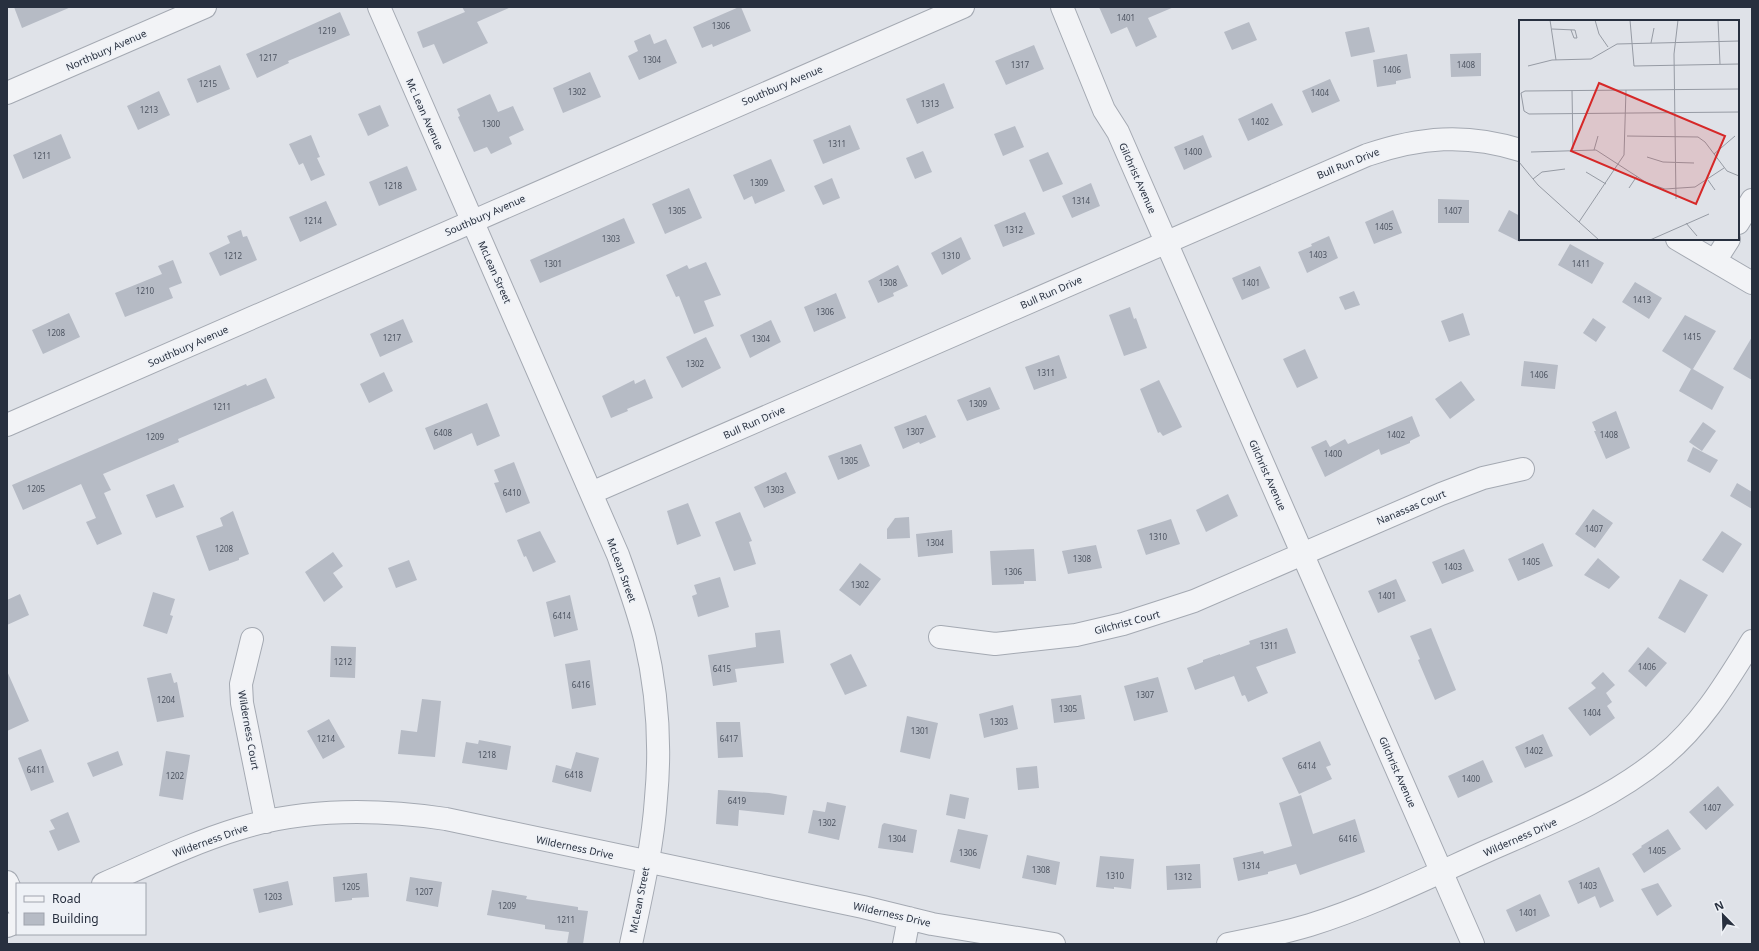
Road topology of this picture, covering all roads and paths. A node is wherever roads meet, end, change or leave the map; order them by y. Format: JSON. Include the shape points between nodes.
{"nodes":[{"id":1,"x":205,"y":7,"type":"edge"},
{"id":2,"x":379,"y":7,"type":"edge"},
{"id":3,"x":963,"y":7,"type":"edge"},
{"id":4,"x":1062,"y":7,"type":"edge"},
{"id":5,"x":7,"y":93,"type":"edge"},
{"id":6,"x":1519,"y":150,"type":"edge"},
{"id":7,"x":1752,"y":200,"type":"edge"},
{"id":8,"x":472,"y":221,"type":"junction"},
{"id":9,"x":1739,"y":221,"type":"edge"},
{"id":10,"x":1679,"y":240,"type":"edge"},
{"id":11,"x":1728,"y":240,"type":"edge"},
{"id":12,"x":1166,"y":242,"type":"junction"},
{"id":13,"x":1715,"y":261,"type":"junction"},
{"id":14,"x":1752,"y":283,"type":"edge"},
{"id":15,"x":7,"y":425,"type":"edge"},
{"id":16,"x":1523,"y":469,"type":"dead end"},
{"id":17,"x":592,"y":493,"type":"junction"},
{"id":18,"x":1303,"y":554,"type":"junction"},
{"id":19,"x":940,"y":637,"type":"dead end"},
{"id":20,"x":252,"y":639,"type":"dead end"},
{"id":21,"x":1752,"y":641,"type":"edge"},
{"id":22,"x":266,"y":822,"type":"junction"},
{"id":23,"x":646,"y":861,"type":"junction"},
{"id":24,"x":1441,"y":872,"type":"junction"},
{"id":25,"x":7,"y":882,"type":"edge"},
{"id":26,"x":105,"y":883,"type":"edge"},
{"id":27,"x":16,"y":903,"type":"edge"},
{"id":28,"x":909,"y":918,"type":"junction"},
{"id":29,"x":631,"y":944,"type":"edge"},
{"id":30,"x":904,"y":944,"type":"edge"},
{"id":31,"x":1054,"y":944,"type":"edge"},
{"id":32,"x":1228,"y":944,"type":"edge"},
{"id":33,"x":1473,"y":944,"type":"edge"}],
"edges":[{"from":1,"to":5,"type":"street","name":"Northbury Avenue"},
{"from":2,"to":8,"type":"street","name":"Mc Lean Avenue"},
{"from":3,"to":8,"type":"street","name":"Southbury Avenue"},
{"from":4,"to":12,"type":"street","name":"Gilchrist Avenue","via":[[1104,110],[1118,132]]},
{"from":6,"to":12,"type":"street","name":"Bull Run Drive","via":[[1476,140],[1443,138],[1390,147],[1367,154]]},
{"from":7,"to":9,"type":"street"},
{"from":8,"to":15,"type":"street","name":"Southbury Avenue"},
{"from":8,"to":17,"type":"street","name":"McLean Street"},
{"from":10,"to":13,"type":"street"},
{"from":11,"to":13,"type":"street"},
{"from":12,"to":17,"type":"street","name":"Bull Run Drive"},
{"from":12,"to":18,"type":"street","name":"Gilchrist Avenue"},
{"from":13,"to":14,"type":"street"},
{"from":16,"to":18,"type":"street","name":"Nanassas Court","via":[[1483,478],[1441,494]]},
{"from":17,"to":23,"type":"street","name":"McLean Street","via":[[633,596],[645,639],[653,683],[657,723],[656,797]]},
{"from":18,"to":19,"type":"street","name":"Gilchrist Court","via":[[1194,601],[1130,622],[1076,635],[995,644]]},
{"from":18,"to":24,"type":"street","name":"Gilchrist Avenue"},
{"from":20,"to":22,"type":"street","name":"Wilderness Court","via":[[240,684]]},
{"from":21,"to":24,"type":"street","name":"Wilderness Drive","via":[[1705,712],[1664,755],[1636,778],[1566,817]]},
{"from":22,"to":23,"type":"street","name":"Wilderness Drive","via":[[333,813],[415,815]]},
{"from":22,"to":26,"type":"street","name":"Wilderness Drive","via":[[182,849]]},
{"from":23,"to":28,"type":"street","name":"Wilderness Drive"},
{"from":23,"to":29,"type":"street","name":"McLean Street"},
{"from":24,"to":32,"type":"street","name":"Wilderness Drive","via":[[1311,924]]},
{"from":24,"to":33,"type":"street","name":"Gilchrist Avenue"},
{"from":25,"to":27,"type":"street"},
{"from":28,"to":30,"type":"street"},
{"from":28,"to":31,"type":"street","name":"Wilderness Drive"}]}
